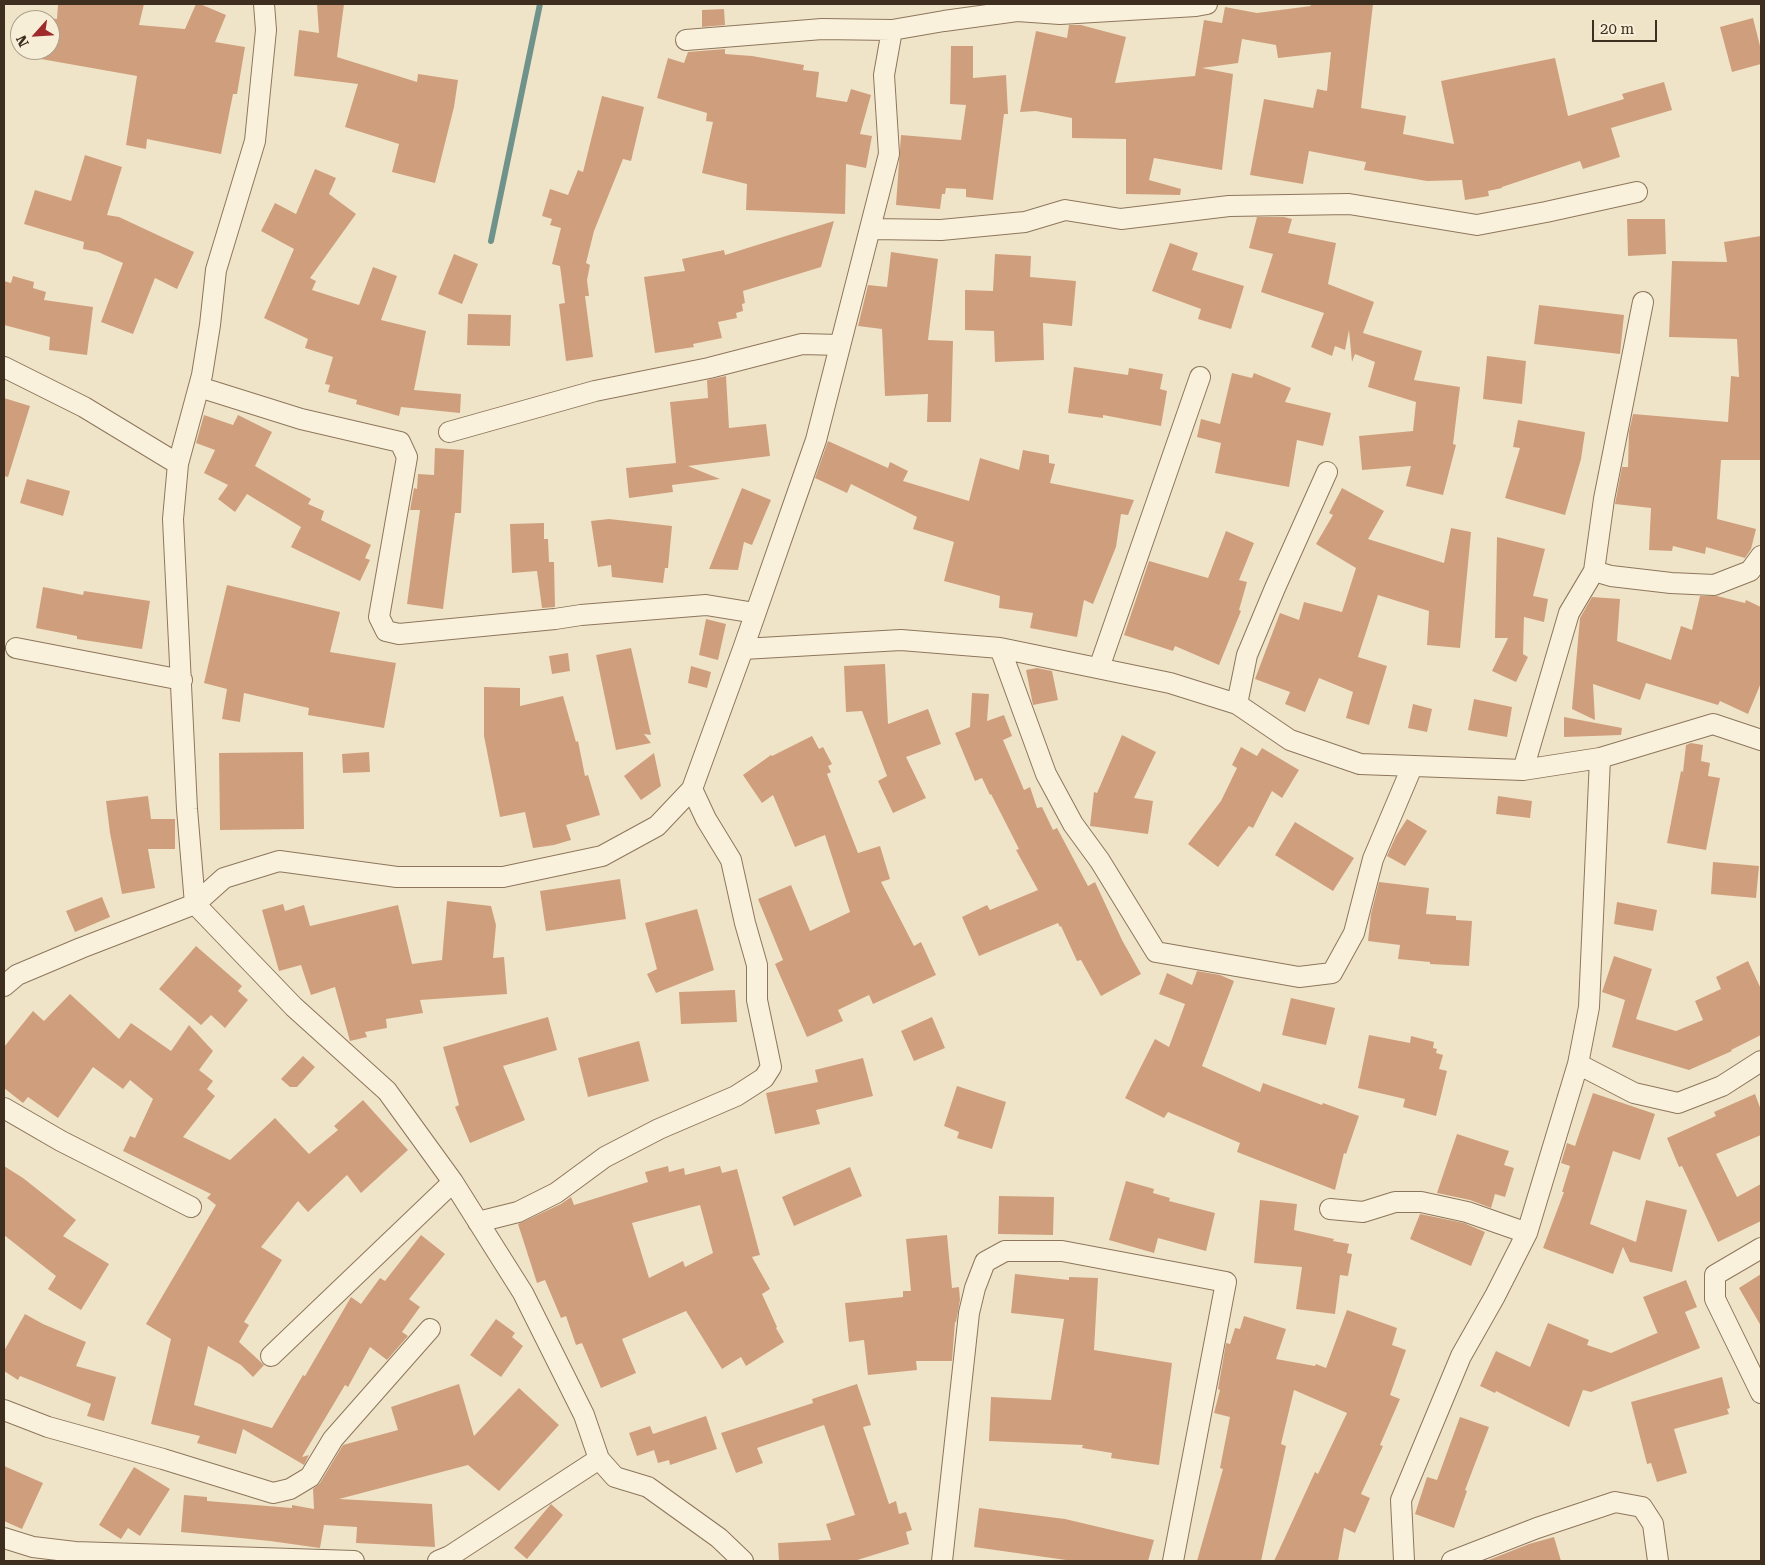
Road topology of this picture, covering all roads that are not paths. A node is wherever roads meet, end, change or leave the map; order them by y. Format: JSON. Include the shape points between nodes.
{"nodes":[{"id":1,"x":264,"y":4,"type":"edge"},
{"id":2,"x":1207,"y":4,"type":"edge"},
{"id":3,"x":1022,"y":8,"type":"edge"},
{"id":4,"x":892,"y":30,"type":"junction"},
{"id":5,"x":686,"y":40,"type":"dead end"},
{"id":6,"x":1637,"y":192,"type":"dead end"},
{"id":7,"x":871,"y":229,"type":"junction"},
{"id":8,"x":1643,"y":302,"type":"dead end"},
{"id":9,"x":840,"y":345,"type":"junction"},
{"id":10,"x":4,"y":368,"type":"edge"},
{"id":11,"x":1200,"y":377,"type":"dead end"},
{"id":12,"x":199,"y":387,"type":"junction"},
{"id":13,"x":449,"y":432,"type":"dead end"},
{"id":14,"x":178,"y":464,"type":"junction"},
{"id":15,"x":1327,"y":472,"type":"dead end"},
{"id":16,"x":1761,"y":556,"type":"edge"},
{"id":17,"x":1594,"y":571,"type":"junction"},
{"id":18,"x":756,"y":613,"type":"junction"},
{"id":19,"x":16,"y":648,"type":"dead end"},
{"id":20,"x":1000,"y":648,"type":"junction"},
{"id":21,"x":743,"y":649,"type":"junction"},
{"id":22,"x":1099,"y":668,"type":"junction"},
{"id":23,"x":182,"y":680,"type":"junction"},
{"id":24,"x":1236,"y":704,"type":"junction"},
{"id":25,"x":1761,"y":740,"type":"edge"},
{"id":26,"x":1600,"y":758,"type":"junction"},
{"id":27,"x":1412,"y":767,"type":"junction"},
{"id":28,"x":1523,"y":770,"type":"junction"},
{"id":29,"x":692,"y":789,"type":"junction"},
{"id":30,"x":195,"y":904,"type":"junction"},
{"id":31,"x":4,"y":986,"type":"edge"},
{"id":32,"x":1761,"y":1061,"type":"edge"},
{"id":33,"x":1578,"y":1064,"type":"junction"},
{"id":34,"x":4,"y":1108,"type":"edge"},
{"id":35,"x":453,"y":1182,"type":"junction"},
{"id":36,"x":191,"y":1207,"type":"dead end"},
{"id":37,"x":1330,"y":1209,"type":"dead end"},
{"id":38,"x":478,"y":1222,"type":"junction"},
{"id":39,"x":1527,"y":1232,"type":"junction"},
{"id":40,"x":1761,"y":1248,"type":"edge"},
{"id":41,"x":430,"y":1329,"type":"dead end"},
{"id":42,"x":271,"y":1356,"type":"dead end"},
{"id":43,"x":1761,"y":1393,"type":"edge"},
{"id":44,"x":4,"y":1410,"type":"edge"},
{"id":45,"x":599,"y":1459,"type":"junction"},
{"id":46,"x":4,"y":1538,"type":"edge"},
{"id":47,"x":354,"y":1561,"type":"edge"},
{"id":48,"x":438,"y":1561,"type":"edge"},
{"id":49,"x":743,"y":1561,"type":"edge"},
{"id":50,"x":942,"y":1561,"type":"edge"},
{"id":51,"x":1172,"y":1561,"type":"edge"},
{"id":52,"x":1404,"y":1561,"type":"edge"},
{"id":53,"x":1452,"y":1561,"type":"edge"},
{"id":54,"x":1658,"y":1561,"type":"edge"}],
"edges":[{"from":1,"to":12,"type":"street","via":[[266,30],[254,141],[216,270]]},
{"from":2,"to":3,"type":"street","via":[[1060,14]]},
{"from":3,"to":4,"type":"street"},
{"from":4,"to":5,"type":"street","via":[[822,29]]},
{"from":4,"to":7,"type":"street","via":[[884,74],[889,154]]},
{"from":6,"to":7,"type":"street","via":[[1477,224],[1349,204],[1229,206],[1121,218],[1066,210],[1024,222],[950,229]]},
{"from":7,"to":9,"type":"street"},
{"from":8,"to":17,"type":"street","via":[[1604,499]]},
{"from":9,"to":13,"type":"street","via":[[802,344],[708,368],[595,390]]},
{"from":9,"to":18,"type":"street","via":[[816,440]]},
{"from":10,"to":14,"type":"street","via":[[84,407]]},
{"from":11,"to":22,"type":"street"},
{"from":12,"to":14,"type":"street"},
{"from":12,"to":18,"type":"street","via":[[301,419],[400,442],[406,457],[379,617],[386,631],[399,634],[706,605]]},
{"from":14,"to":23,"type":"street","via":[[173,519]]},
{"from":15,"to":24,"type":"street","via":[[1247,655]]},
{"from":16,"to":17,"type":"street","via":[[1750,571],[1714,585],[1671,583]]},
{"from":17,"to":28,"type":"street","via":[[1570,613]]},
{"from":18,"to":21,"type":"street"},
{"from":19,"to":23,"type":"street"},
{"from":20,"to":21,"type":"street","via":[[900,640]]},
{"from":20,"to":22,"type":"street"},
{"from":20,"to":27,"type":"street","via":[[1046,774],[1073,824],[1100,861],[1156,952],[1299,977],[1332,973],[1354,934],[1373,859]]},
{"from":21,"to":29,"type":"street"},
{"from":22,"to":24,"type":"street","via":[[1170,683]]},
{"from":23,"to":30,"type":"street"},
{"from":24,"to":27,"type":"street","via":[[1290,740],[1360,764]]},
{"from":25,"to":26,"type":"street","via":[[1713,724]]},
{"from":26,"to":28,"type":"street"},
{"from":26,"to":33,"type":"street","via":[[1589,1007]]},
{"from":27,"to":28,"type":"street"},
{"from":29,"to":30,"type":"street","via":[[658,826],[602,856],[503,877],[398,877],[279,861],[224,878]]},
{"from":29,"to":38,"type":"street","via":[[731,860],[757,965],[757,1000],[770,1066],[764,1078],[736,1096],[659,1129],[605,1157],[556,1193],[518,1212]]},
{"from":30,"to":31,"type":"street","via":[[17,975]]},
{"from":30,"to":35,"type":"street","via":[[294,1007],[387,1091]]},
{"from":32,"to":33,"type":"street","via":[[1722,1086],[1678,1103],[1634,1093]]},
{"from":33,"to":39,"type":"street"},
{"from":34,"to":36,"type":"street"},
{"from":35,"to":38,"type":"street"},
{"from":35,"to":42,"type":"street"},
{"from":37,"to":39,"type":"street","via":[[1363,1212],[1395,1202],[1422,1202],[1467,1212]]},
{"from":38,"to":45,"type":"street","via":[[523,1293],[584,1415]]},
{"from":39,"to":52,"type":"street","via":[[1461,1356],[1401,1500]]},
{"from":40,"to":43,"type":"street","via":[[1715,1275],[1715,1299]]},
{"from":41,"to":44,"type":"street","via":[[333,1439],[310,1477],[290,1489],[273,1492],[48,1427]]},
{"from":45,"to":48,"type":"street"},
{"from":45,"to":49,"type":"street","via":[[615,1477],[648,1488],[719,1538]]},
{"from":46,"to":47,"type":"street","via":[[33,1548],[76,1552]]},
{"from":50,"to":51,"type":"street","via":[[969,1313],[985,1262],[1005,1251],[1062,1250],[1226,1282]]},
{"from":53,"to":54,"type":"street","via":[[1615,1502],[1642,1507],[1653,1524]]}]}
